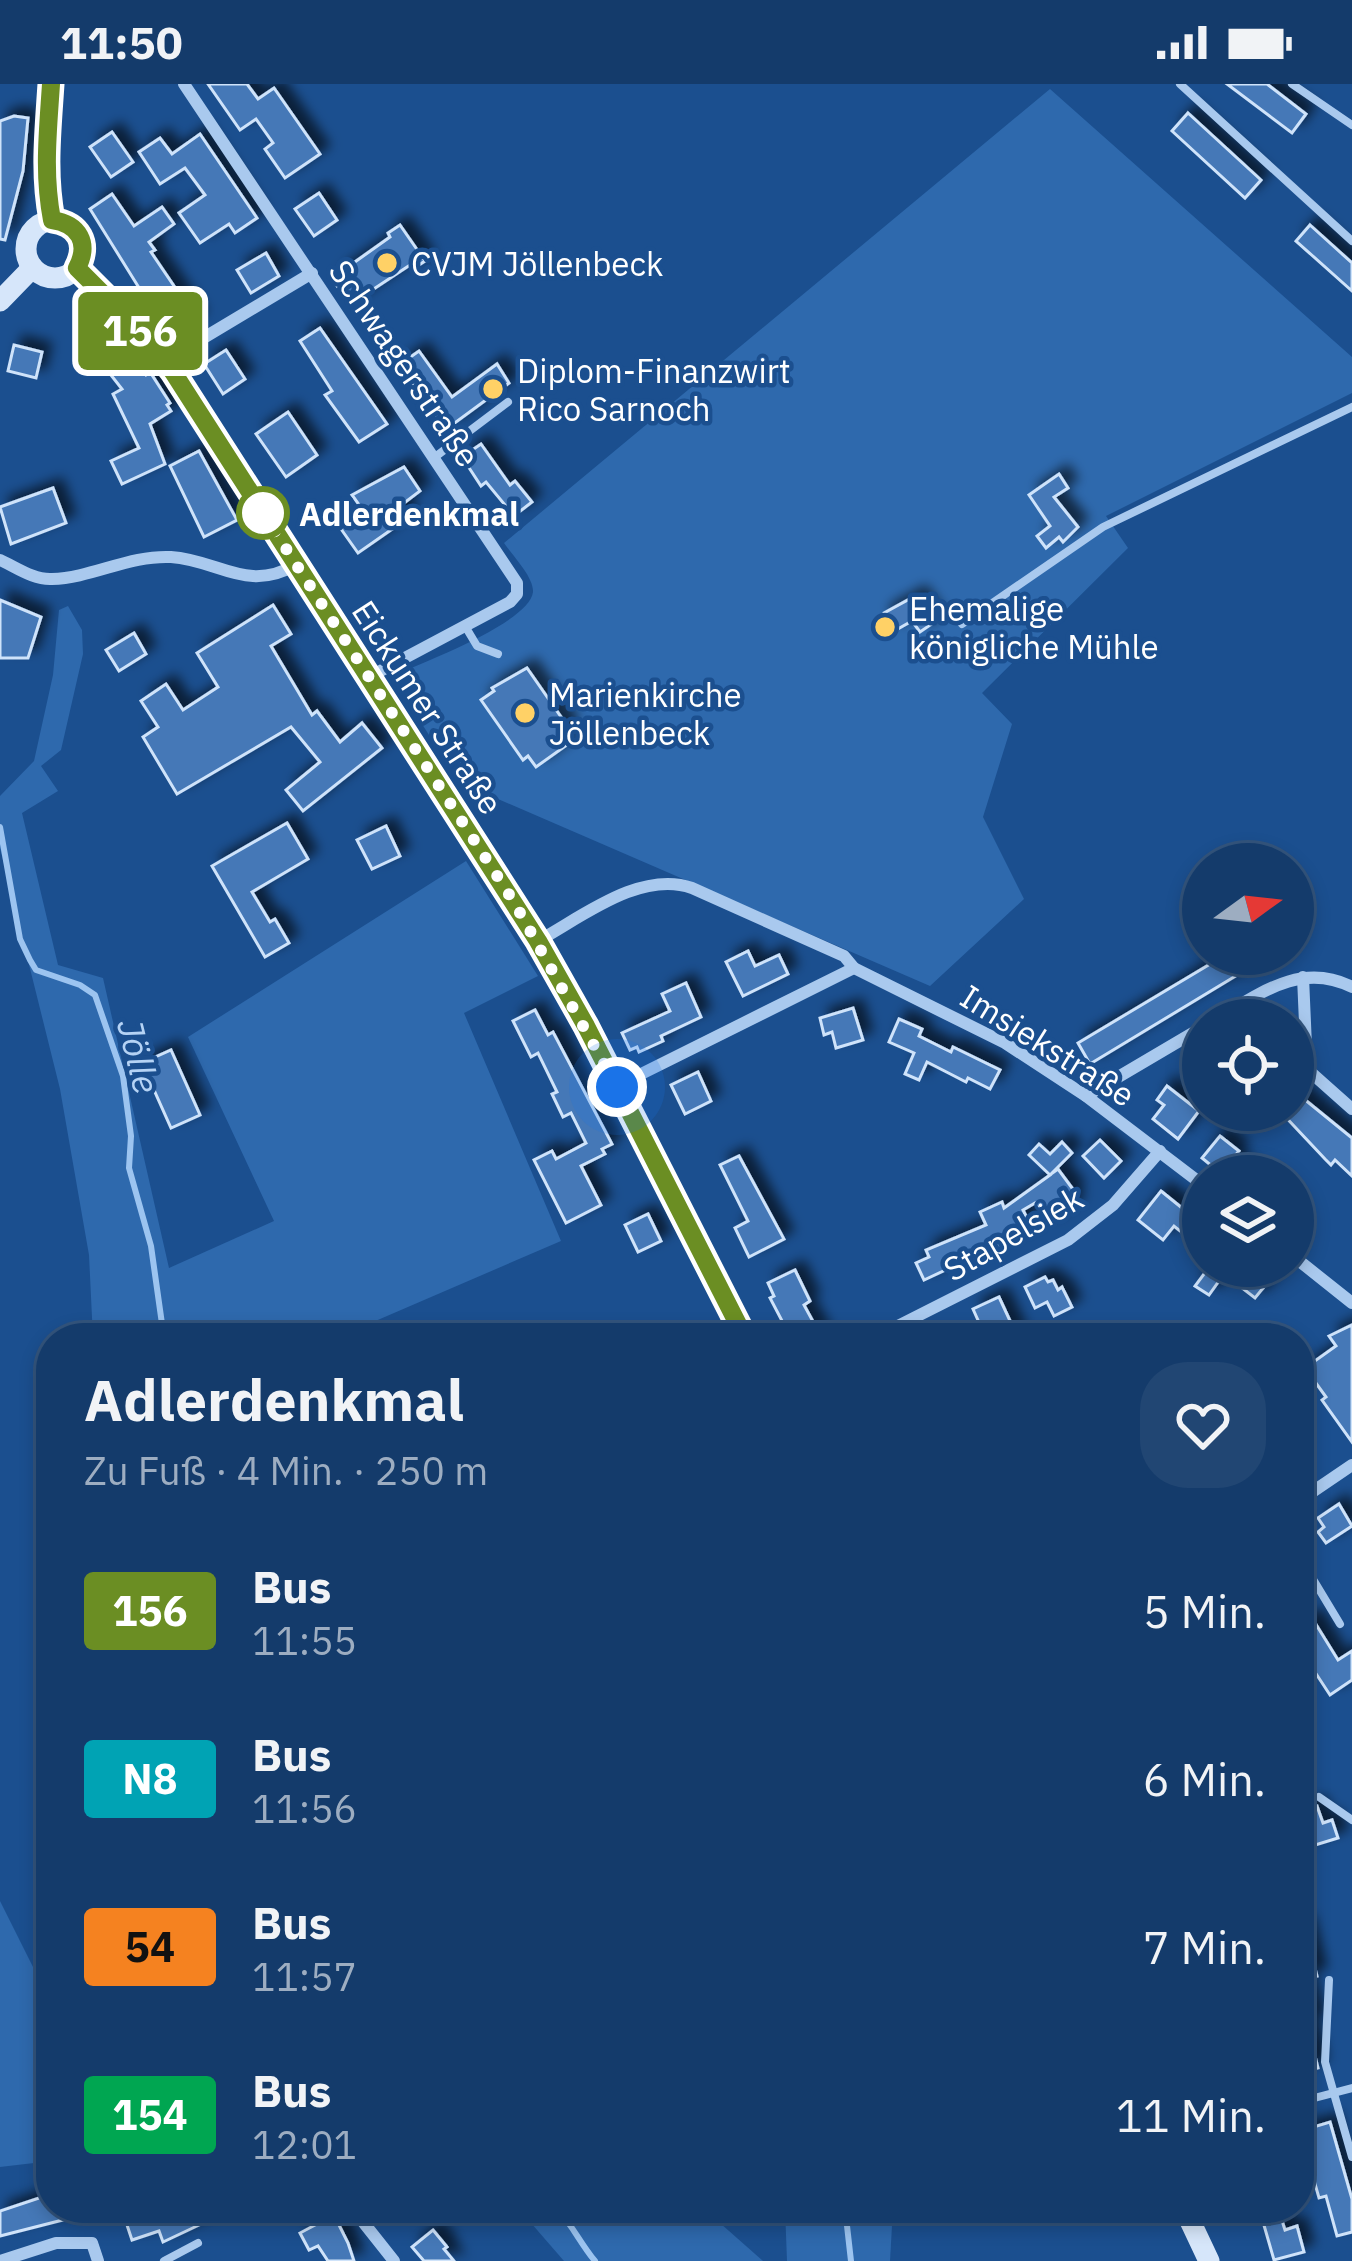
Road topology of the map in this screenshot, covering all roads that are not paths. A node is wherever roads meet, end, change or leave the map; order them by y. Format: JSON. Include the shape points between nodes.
{"nodes":[{"id":1,"x":51,"y":84,"type":"edge"},
{"id":2,"x":184,"y":84,"type":"edge"},
{"id":3,"x":1180,"y":84,"type":"edge"},
{"id":4,"x":1292,"y":84,"type":"edge"},
{"id":5,"x":1352,"y":125,"type":"edge"},
{"id":6,"x":52,"y":220,"type":"junction"},
{"id":7,"x":1352,"y":241,"type":"edge"},
{"id":8,"x":32,"y":268,"type":"junction"},
{"id":9,"x":77,"y":268,"type":"junction"},
{"id":10,"x":312,"y":273,"type":"junction"},
{"id":11,"x":0,"y":301,"type":"edge"},
{"id":12,"x":165,"y":362,"type":"junction"},
{"id":13,"x":508,"y":402,"type":"dead end"},
{"id":14,"x":1352,"y":407,"type":"edge"},
{"id":15,"x":435,"y":457,"type":"junction"},
{"id":16,"x":0,"y":560,"type":"edge"},
{"id":17,"x":296,"y":565,"type":"junction"},
{"id":18,"x":962,"y":625,"type":"dead end"},
{"id":19,"x":465,"y":626,"type":"junction"},
{"id":20,"x":498,"y":654,"type":"dead end"},
{"id":21,"x":369,"y":677,"type":"junction"},
{"id":22,"x":538,"y":941,"type":"junction"},
{"id":23,"x":854,"y":968,"type":"junction"},
{"id":24,"x":1304,"y":977,"type":"junction"},
{"id":25,"x":1352,"y":987,"type":"edge"},
{"id":26,"x":1250,"y":999,"type":"edge"},
{"id":27,"x":1182,"y":1039,"type":"edge"},
{"id":28,"x":617,"y":1087,"type":"junction"},
{"id":29,"x":1086,"y":1096,"type":"junction"},
{"id":30,"x":1352,"y":1109,"type":"edge"},
{"id":31,"x":1160,"y":1151,"type":"junction"},
{"id":32,"x":1182,"y":1168,"type":"edge"},
{"id":33,"x":1314,"y":1273,"type":"edge"},
{"id":34,"x":1352,"y":1303,"type":"edge"},
{"id":35,"x":737,"y":1323,"type":"edge"},
{"id":36,"x":904,"y":1323,"type":"edge"},
{"id":37,"x":1352,"y":1466,"type":"edge"},
{"id":38,"x":1314,"y":1491,"type":"edge"},
{"id":39,"x":1314,"y":1581,"type":"edge"},
{"id":40,"x":1340,"y":1624,"type":"dead end"},
{"id":41,"x":1319,"y":1797,"type":"dead end"},
{"id":42,"x":1352,"y":1820,"type":"edge"},
{"id":43,"x":1329,"y":1980,"type":"dead end"},
{"id":44,"x":1352,"y":2087,"type":"edge"},
{"id":45,"x":1334,"y":2092,"type":"junction"},
{"id":46,"x":1314,"y":2098,"type":"edge"},
{"id":47,"x":1352,"y":2157,"type":"edge"},
{"id":48,"x":364,"y":2223,"type":"edge"},
{"id":49,"x":1191,"y":2223,"type":"edge"},
{"id":50,"x":198,"y":2243,"type":"dead end"},
{"id":51,"x":0,"y":2260,"type":"edge"},
{"id":52,"x":98,"y":2261,"type":"edge"},
{"id":53,"x":164,"y":2261,"type":"edge"},
{"id":54,"x":394,"y":2261,"type":"edge"},
{"id":55,"x":1208,"y":2261,"type":"edge"}],
"edges":[{"from":1,"to":6,"type":"main road","via":[[45,178]]},
{"from":2,"to":10,"type":"street","name":"Schwagerstraße"},
{"from":3,"to":7,"type":"lane"},
{"from":4,"to":5,"type":"lane"},
{"from":6,"to":8,"type":"main road","via":[[28,237]]},
{"from":6,"to":9,"type":"main road","via":[[80,236]]},
{"from":8,"to":9,"type":"main road","via":[[55,278]]},
{"from":8,"to":11,"type":"main road"},
{"from":9,"to":12,"type":"main road","name":"Eickumer Straße"},
{"from":10,"to":12,"type":"street"},
{"from":10,"to":15,"type":"street","name":"Schwagerstraße"},
{"from":12,"to":17,"type":"main road","name":"Eickumer Straße"},
{"from":13,"to":15,"type":"lane"},
{"from":14,"to":18,"type":"lane","via":[[1133,509]]},
{"from":15,"to":19,"type":"street","name":"Schwagerstraße","via":[[518,583],[510,602]]},
{"from":16,"to":17,"type":"street","via":[[47,580],[146,557],[249,578]]},
{"from":17,"to":21,"type":"main road","name":"Eickumer Straße"},
{"from":19,"to":20,"type":"lane","via":[[477,646]]},
{"from":19,"to":21,"type":"street","name":"Schwagerstraße"},
{"from":21,"to":22,"type":"main road","name":"Eickumer Straße"},
{"from":22,"to":23,"type":"street","name":"Imsiekstraße","via":[[634,890],[676,883],[844,956]]},
{"from":22,"to":28,"type":"main road","name":"Eickumer Straße"},
{"from":23,"to":28,"type":"street"},
{"from":23,"to":29,"type":"street","name":"Imsiekstraße","via":[[1005,1043]]},
{"from":24,"to":25,"type":"street"},
{"from":24,"to":26,"type":"street"},
{"from":24,"to":30,"type":"street","via":[[1307,1069]]},
{"from":27,"to":29,"type":"street"},
{"from":28,"to":35,"type":"main road","name":"Eickumer Straße"},
{"from":29,"to":31,"type":"street","name":"Imsiekstraße"},
{"from":31,"to":32,"type":"street","name":"Imsiekstraße"},
{"from":31,"to":36,"type":"street","name":"Stapelsiek","via":[[1113,1205],[1068,1240]]},
{"from":33,"to":34,"type":"street"},
{"from":37,"to":38,"type":"street"},
{"from":39,"to":40,"type":"lane"},
{"from":41,"to":42,"type":"lane"},
{"from":43,"to":45,"type":"lane","via":[[1325,2062]]},
{"from":44,"to":45,"type":"lane"},
{"from":45,"to":46,"type":"lane"},
{"from":45,"to":47,"type":"lane"},
{"from":48,"to":54,"type":"street"},
{"from":49,"to":55,"type":"main road"},
{"from":50,"to":53,"type":"lane"},
{"from":51,"to":52,"type":"street","via":[[56,2243],[92,2243]]}]}
